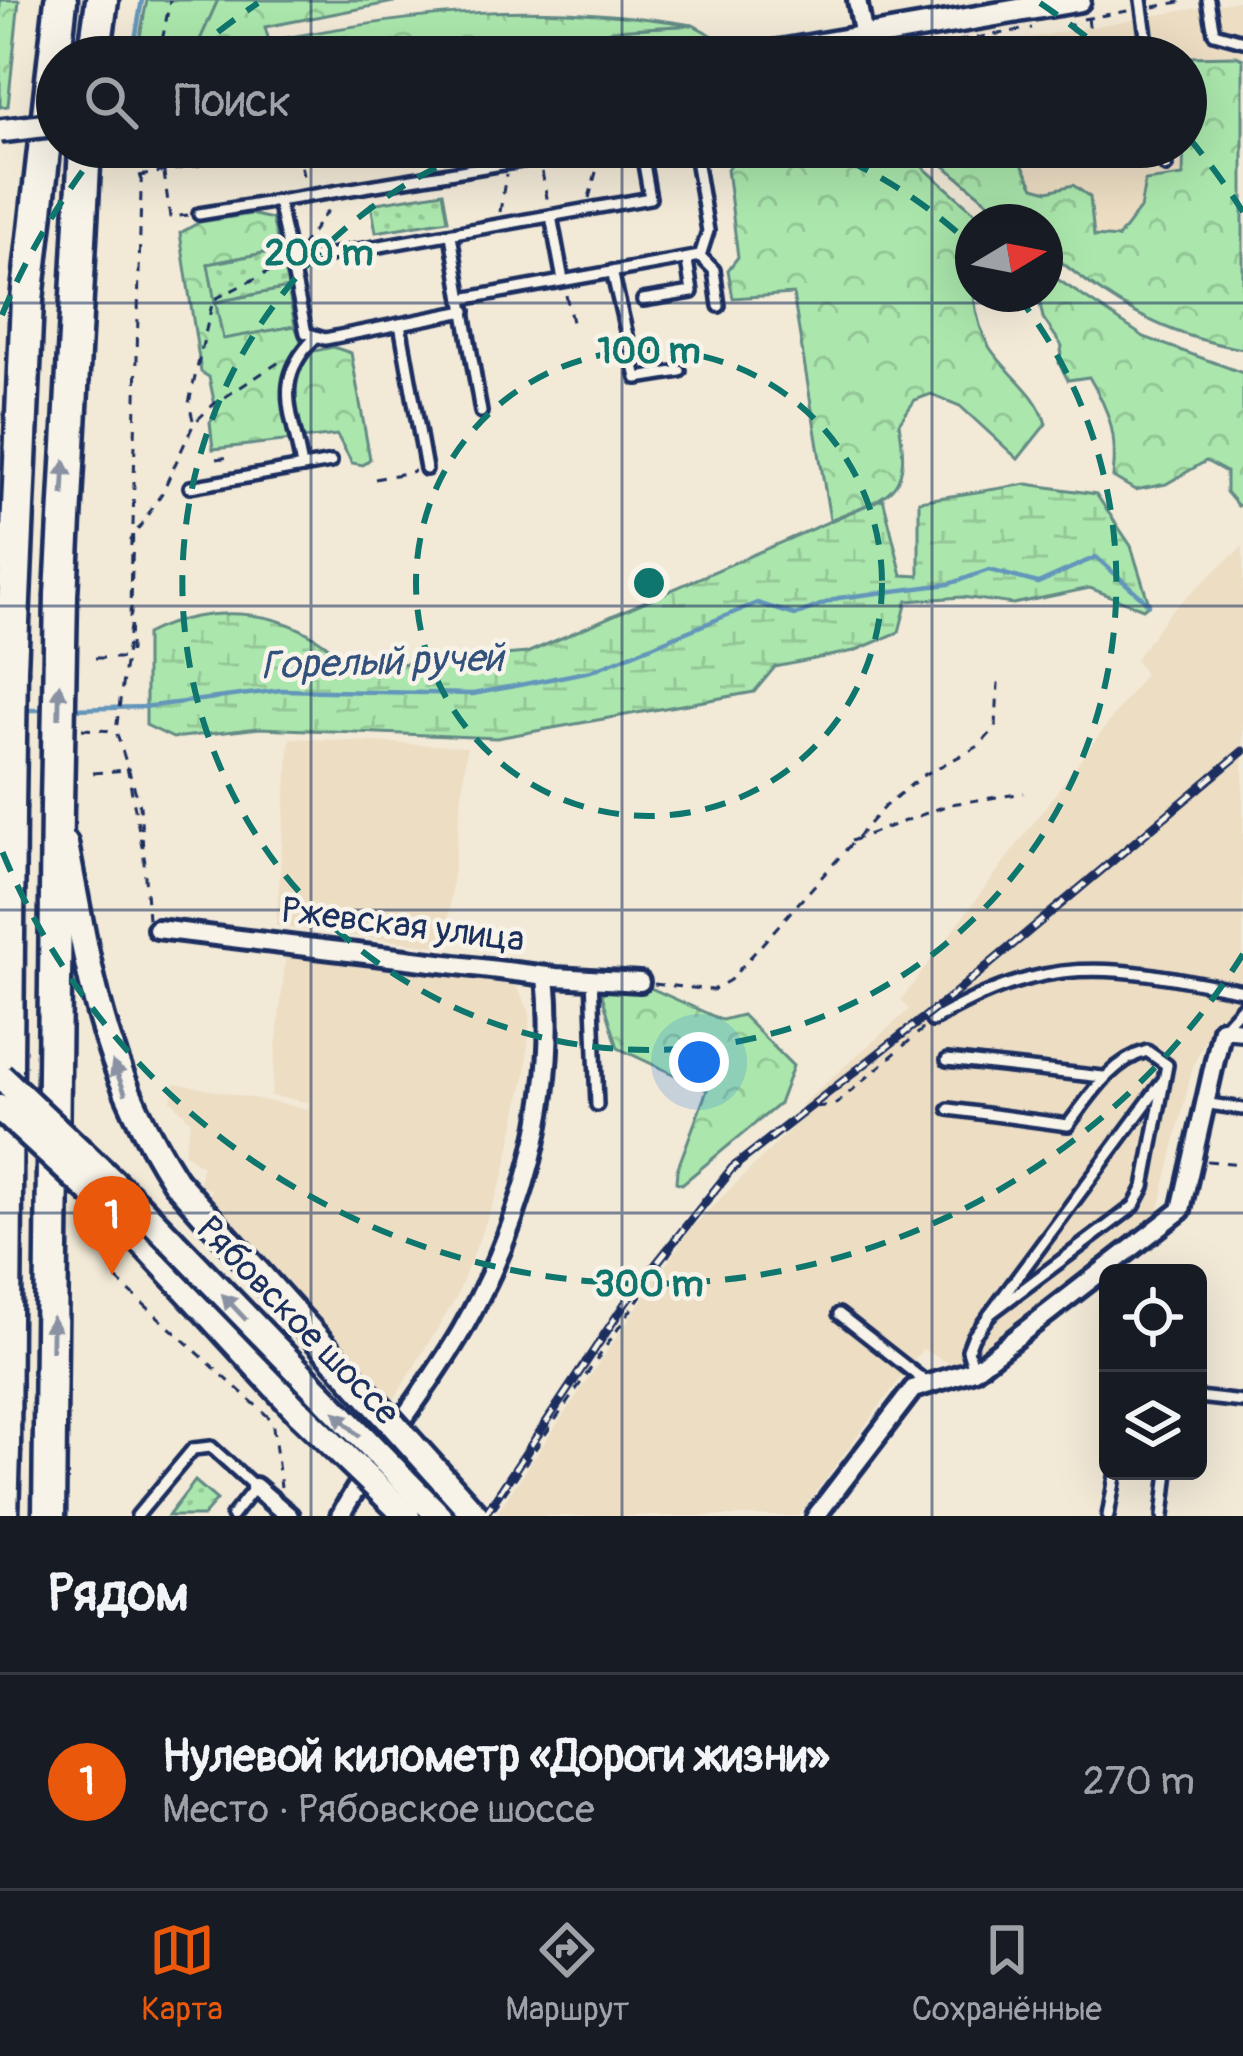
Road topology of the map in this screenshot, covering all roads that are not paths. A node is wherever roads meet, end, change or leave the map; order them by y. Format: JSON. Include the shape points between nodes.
{"nodes":[{"id":1,"x":61,"y":0,"type":"edge"},
{"id":2,"x":102,"y":0,"type":"edge"},
{"id":3,"x":857,"y":0,"type":"edge"},
{"id":4,"x":1208,"y":0,"type":"edge"},
{"id":5,"x":1142,"y":4,"type":"edge"},
{"id":6,"x":1076,"y":15,"type":"edge"},
{"id":7,"x":57,"y":36,"type":"edge"},
{"id":8,"x":97,"y":36,"type":"edge"},
{"id":9,"x":864,"y":36,"type":"edge"},
{"id":10,"x":874,"y":36,"type":"edge"},
{"id":11,"x":1146,"y":36,"type":"edge"},
{"id":12,"x":1243,"y":41,"type":"edge"},
{"id":13,"x":36,"y":127,"type":"edge"},
{"id":14,"x":0,"y":131,"type":"edge"},
{"id":15,"x":42,"y":168,"type":"edge"},
{"id":16,"x":84,"y":168,"type":"edge"},
{"id":17,"x":482,"y":168,"type":"edge"},
{"id":18,"x":645,"y":168,"type":"edge"},
{"id":19,"x":698,"y":168,"type":"edge"},
{"id":20,"x":278,"y":201,"type":"junction"},
{"id":21,"x":199,"y":214,"type":"road end"},
{"id":22,"x":551,"y":216,"type":"junction"},
{"id":23,"x":451,"y":235,"type":"junction"},
{"id":24,"x":700,"y":256,"type":"junction"},
{"id":25,"x":687,"y":261,"type":"junction"},
{"id":26,"x":290,"y":262,"type":"junction"},
{"id":27,"x":612,"y":272,"type":"junction"},
{"id":28,"x":562,"y":280,"type":"junction"},
{"id":29,"x":643,"y":300,"type":"dead end"},
{"id":30,"x":464,"y":305,"type":"junction"},
{"id":31,"x":719,"y":306,"type":"dead end"},
{"id":32,"x":400,"y":324,"type":"junction"},
{"id":33,"x":316,"y":338,"type":"junction"},
{"id":34,"x":680,"y":371,"type":"dead end"},
{"id":35,"x":481,"y":412,"type":"dead end"},
{"id":36,"x":331,"y":462,"type":"dead end"},
{"id":37,"x":302,"y":467,"type":"junction"},
{"id":38,"x":426,"y":470,"type":"road end"},
{"id":39,"x":190,"y":487,"type":"dead end"},
{"id":40,"x":57,"y":806,"type":"junction"},
{"id":41,"x":158,"y":929,"type":"road end"},
{"id":42,"x":546,"y":976,"type":"junction"},
{"id":43,"x":592,"y":977,"type":"junction"},
{"id":44,"x":640,"y":982,"type":"road end"},
{"id":45,"x":1243,"y":992,"type":"edge"},
{"id":46,"x":1243,"y":1006,"type":"edge"},
{"id":47,"x":932,"y":1022,"type":"road end"},
{"id":48,"x":1222,"y":1029,"type":"junction"},
{"id":49,"x":1243,"y":1031,"type":"edge"},
{"id":50,"x":947,"y":1060,"type":"dead end"},
{"id":51,"x":0,"y":1076,"type":"edge"},
{"id":52,"x":1103,"y":1077,"type":"junction"},
{"id":53,"x":1166,"y":1077,"type":"junction"},
{"id":54,"x":1203,"y":1103,"type":"junction"},
{"id":55,"x":597,"y":1105,"type":"dead end"},
{"id":56,"x":0,"y":1108,"type":"edge"},
{"id":57,"x":949,"y":1109,"type":"dead end"},
{"id":58,"x":1243,"y":1109,"type":"edge"},
{"id":59,"x":839,"y":1314,"type":"dead end"},
{"id":60,"x":990,"y":1314,"type":"junction"},
{"id":61,"x":974,"y":1370,"type":"junction"},
{"id":62,"x":927,"y":1383,"type":"junction"},
{"id":63,"x":1207,"y":1398,"type":"edge"},
{"id":64,"x":1243,"y":1402,"type":"edge"},
{"id":65,"x":1114,"y":1480,"type":"edge"},
{"id":66,"x":1167,"y":1480,"type":"edge"},
{"id":67,"x":255,"y":1487,"type":"junction"},
{"id":68,"x":286,"y":1508,"type":"edge"},
{"id":69,"x":825,"y":1513,"type":"edge"},
{"id":70,"x":2,"y":1516,"type":"edge"},
{"id":71,"x":49,"y":1516,"type":"edge"},
{"id":72,"x":137,"y":1516,"type":"edge"},
{"id":73,"x":232,"y":1516,"type":"edge"},
{"id":74,"x":340,"y":1516,"type":"edge"},
{"id":75,"x":407,"y":1516,"type":"edge"},
{"id":76,"x":439,"y":1516,"type":"edge"},
{"id":77,"x":476,"y":1516,"type":"edge"},
{"id":78,"x":1108,"y":1516,"type":"edge"},
{"id":79,"x":1163,"y":1516,"type":"edge"}],
"edges":[{"from":1,"to":7,"type":"highway","bridge":true},
{"from":2,"to":8,"type":"highway"},
{"from":3,"to":9,"type":"street"},
{"from":4,"to":12,"type":"lane","via":[[1214,33]]},
{"from":5,"to":11,"type":"lane"},
{"from":6,"to":10,"type":"street"},
{"from":13,"to":14,"type":"street","bridge":true},
{"from":15,"to":70,"type":"highway","bridge":true,"via":[[27,301],[11,669]]},
{"from":40,"to":16,"type":"highway","one_way":true,"bridge":true},
{"from":17,"to":20,"type":"lane"},
{"from":18,"to":22,"type":"lane","via":[[650,197]]},
{"from":19,"to":24,"type":"lane","via":[[708,231]]},
{"from":20,"to":21,"type":"lane"},
{"from":20,"to":26,"type":"lane"},
{"from":22,"to":23,"type":"lane"},
{"from":22,"to":28,"type":"lane"},
{"from":23,"to":26,"type":"lane"},
{"from":23,"to":30,"type":"lane"},
{"from":24,"to":25,"type":"lane"},
{"from":24,"to":31,"type":"lane","via":[[714,270]]},
{"from":25,"to":27,"type":"lane"},
{"from":25,"to":29,"type":"lane","via":[[692,292]]},
{"from":26,"to":33,"type":"lane","via":[[302,326]]},
{"from":27,"to":28,"type":"lane"},
{"from":27,"to":34,"type":"lane","via":[[637,378]]},
{"from":28,"to":30,"type":"lane"},
{"from":30,"to":32,"type":"lane"},
{"from":30,"to":35,"type":"lane"},
{"from":32,"to":33,"type":"lane"},
{"from":32,"to":38,"type":"lane"},
{"from":33,"to":37,"type":"lane","via":[[287,381]]},
{"from":36,"to":37,"type":"lane"},
{"from":37,"to":39,"type":"lane"},
{"from":71,"to":40,"type":"highway","one_way":true},
{"from":77,"to":40,"type":"main road","one_way":true,"bridge":true,"via":[[175,1180],[143,1131],[103,1036]]},
{"from":41,"to":42,"type":"street","name":"Ржевская улица"},
{"from":42,"to":43,"type":"street","name":"Ржевская улица"},
{"from":42,"to":74,"type":"street","via":[[550,1071],[509,1219],[462,1329]]},
{"from":43,"to":44,"type":"street","name":"Ржевская улица"},
{"from":43,"to":55,"type":"lane"},
{"from":45,"to":47,"type":"lane","via":[[1110,968],[1051,970],[973,997]]},
{"from":46,"to":48,"type":"lane"},
{"from":48,"to":49,"type":"street"},
{"from":48,"to":54,"type":"street"},
{"from":50,"to":52,"type":"lane"},
{"from":76,"to":51,"type":"main road","name":"Рябовское шоссе","one_way":true,"bridge":true},
{"from":52,"to":53,"type":"lane","via":[[1148,1051],[1161,1056]]},
{"from":52,"to":57,"type":"lane","via":[[1068,1125]]},
{"from":53,"to":60,"type":"lane"},
{"from":53,"to":60,"type":"lane","via":[[1134,1205]]},
{"from":54,"to":58,"type":"lane"},
{"from":54,"to":61,"type":"street","via":[[1188,1194],[1169,1221]]},
{"from":56,"to":75,"type":"main road","name":"Рябовское шоссе","bridge":true,"via":[[123,1221]]},
{"from":59,"to":62,"type":"lane"},
{"from":60,"to":61,"type":"lane","via":[[968,1350]]},
{"from":61,"to":62,"type":"street"},
{"from":62,"to":69,"type":"street","via":[[902,1399]]},
{"from":63,"to":64,"type":"lane"},
{"from":65,"to":78,"type":"lane"},
{"from":66,"to":79,"type":"lane"},
{"from":67,"to":68,"type":"street"},
{"from":67,"to":72,"type":"lane","via":[[211,1447],[193,1449]]},
{"from":67,"to":73,"type":"lane"}]}
